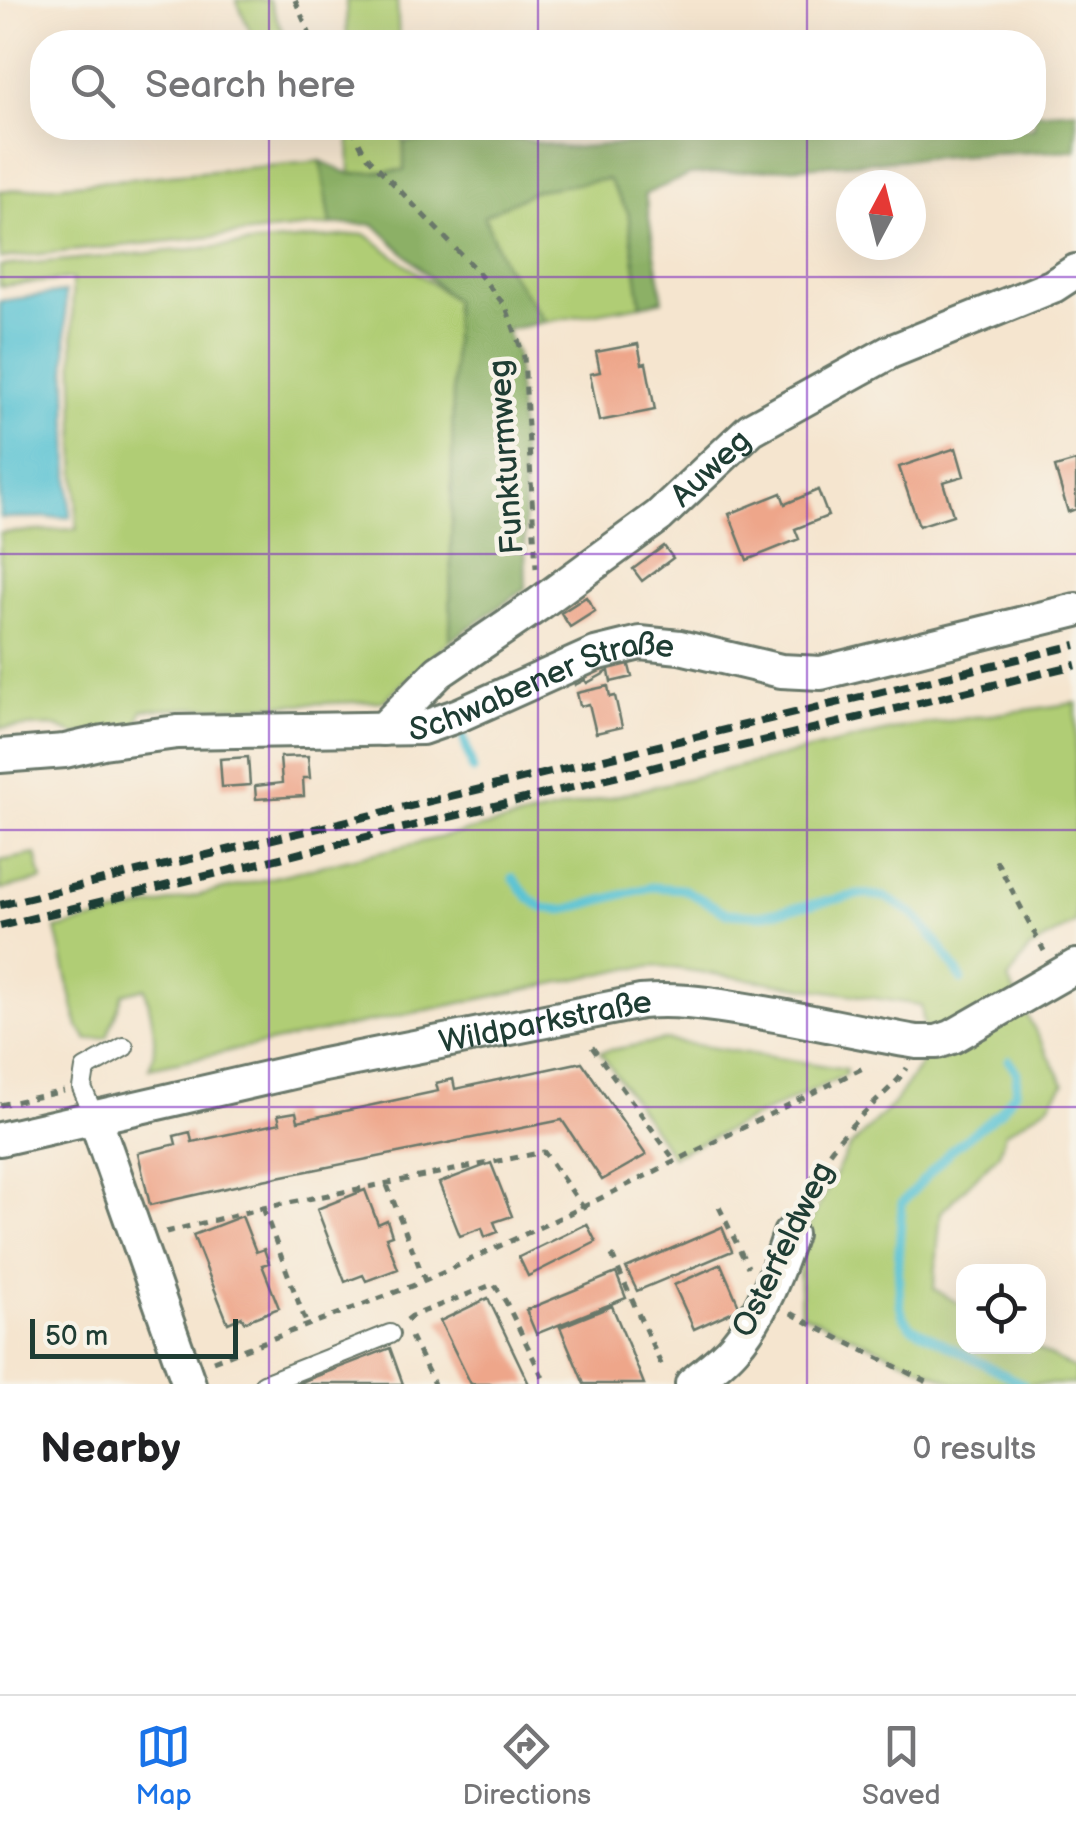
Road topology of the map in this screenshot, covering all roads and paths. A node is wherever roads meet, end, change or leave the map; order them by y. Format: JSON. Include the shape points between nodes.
{"nodes":[{"id":1,"x":295,"y":0,"type":"edge"},
{"id":2,"x":308,"y":30,"type":"edge"},
{"id":3,"x":358,"y":140,"type":"edge"},
{"id":4,"x":1076,"y":271,"type":"edge"},
{"id":5,"x":539,"y":604,"type":"junction"},
{"id":6,"x":1076,"y":610,"type":"edge"},
{"id":7,"x":383,"y":730,"type":"junction"},
{"id":8,"x":0,"y":756,"type":"edge"},
{"id":9,"x":996,"y":860,"type":"dead end"},
{"id":10,"x":1044,"y":951,"type":"dead end"},
{"id":11,"x":1076,"y":966,"type":"edge"},
{"id":12,"x":124,"y":1047,"type":"dead end"},
{"id":13,"x":592,"y":1047,"type":"dead end"},
{"id":14,"x":880,"y":1067,"type":"dead end"},
{"id":15,"x":894,"y":1068,"type":"dead end"},
{"id":16,"x":95,"y":1118,"type":"junction"},
{"id":17,"x":0,"y":1139,"type":"edge"},
{"id":18,"x":676,"y":1162,"type":"junction"},
{"id":19,"x":387,"y":1184,"type":"junction"},
{"id":20,"x":584,"y":1207,"type":"junction"},
{"id":21,"x":719,"y":1207,"type":"dead end"},
{"id":22,"x":263,"y":1208,"type":"junction"},
{"id":23,"x":790,"y":1234,"type":"joint"},
{"id":24,"x":153,"y":1235,"type":"dead end"},
{"id":25,"x":612,"y":1255,"type":"dead end"},
{"id":26,"x":425,"y":1281,"type":"junction"},
{"id":27,"x":764,"y":1296,"type":"junction"},
{"id":28,"x":306,"y":1325,"type":"junction"},
{"id":29,"x":390,"y":1334,"type":"dead end"},
{"id":30,"x":195,"y":1375,"type":"edge"},
{"id":31,"x":264,"y":1384,"type":"edge"},
{"id":32,"x":434,"y":1384,"type":"edge"},
{"id":33,"x":546,"y":1384,"type":"edge"},
{"id":34,"x":670,"y":1384,"type":"edge"},
{"id":35,"x":692,"y":1384,"type":"edge"},
{"id":36,"x":931,"y":1384,"type":"edge"}],
"edges":[{"from":1,"to":2,"type":"path"},
{"from":3,"to":5,"type":"path","name":"Funkturmweg","via":[[506,307],[524,357]]},
{"from":4,"to":5,"type":"street","name":"Auweg","via":[[890,352],[750,429],[659,516]]},
{"from":5,"to":7,"type":"street","name":"Auweg","via":[[439,672]]},
{"from":6,"to":7,"type":"street","name":"Schwabener Straße","via":[[821,674],[640,643],[595,654],[422,728]]},
{"from":7,"to":8,"type":"street","name":"Schwabener Straße","via":[[176,732]]},
{"from":9,"to":10,"type":"path"},
{"from":11,"to":16,"type":"street","name":"Wildparkstraße","via":[[938,1042],[701,1003],[642,1002]]},
{"from":12,"to":16,"type":"lane","via":[[85,1069],[82,1088]]},
{"from":13,"to":18,"type":"path"},
{"from":14,"to":18,"type":"path","via":[[866,1066]]},
{"from":15,"to":23,"type":"path","name":"Osterfeldweg","via":[[891,1084],[810,1178]]},
{"from":16,"to":17,"type":"street","name":"Wildparkstraße"},
{"from":16,"to":30,"type":"street"},
{"from":18,"to":20,"type":"path"},
{"from":19,"to":20,"type":"path","via":[[544,1152]]},
{"from":19,"to":22,"type":"path"},
{"from":19,"to":26,"type":"path"},
{"from":20,"to":26,"type":"path"},
{"from":21,"to":27,"type":"path"},
{"from":22,"to":24,"type":"path"},
{"from":22,"to":28,"type":"path"},
{"from":23,"to":27,"type":"street","name":"Osterfeldweg"},
{"from":25,"to":34,"type":"path"},
{"from":26,"to":28,"type":"path"},
{"from":27,"to":35,"type":"street","name":"Osterfeldweg","via":[[733,1348]]},
{"from":27,"to":36,"type":"path"},
{"from":28,"to":30,"type":"path"},
{"from":29,"to":31,"type":"lane"},
{"from":32,"to":33,"type":"path","via":[[404,1322],[494,1284]]}]}
